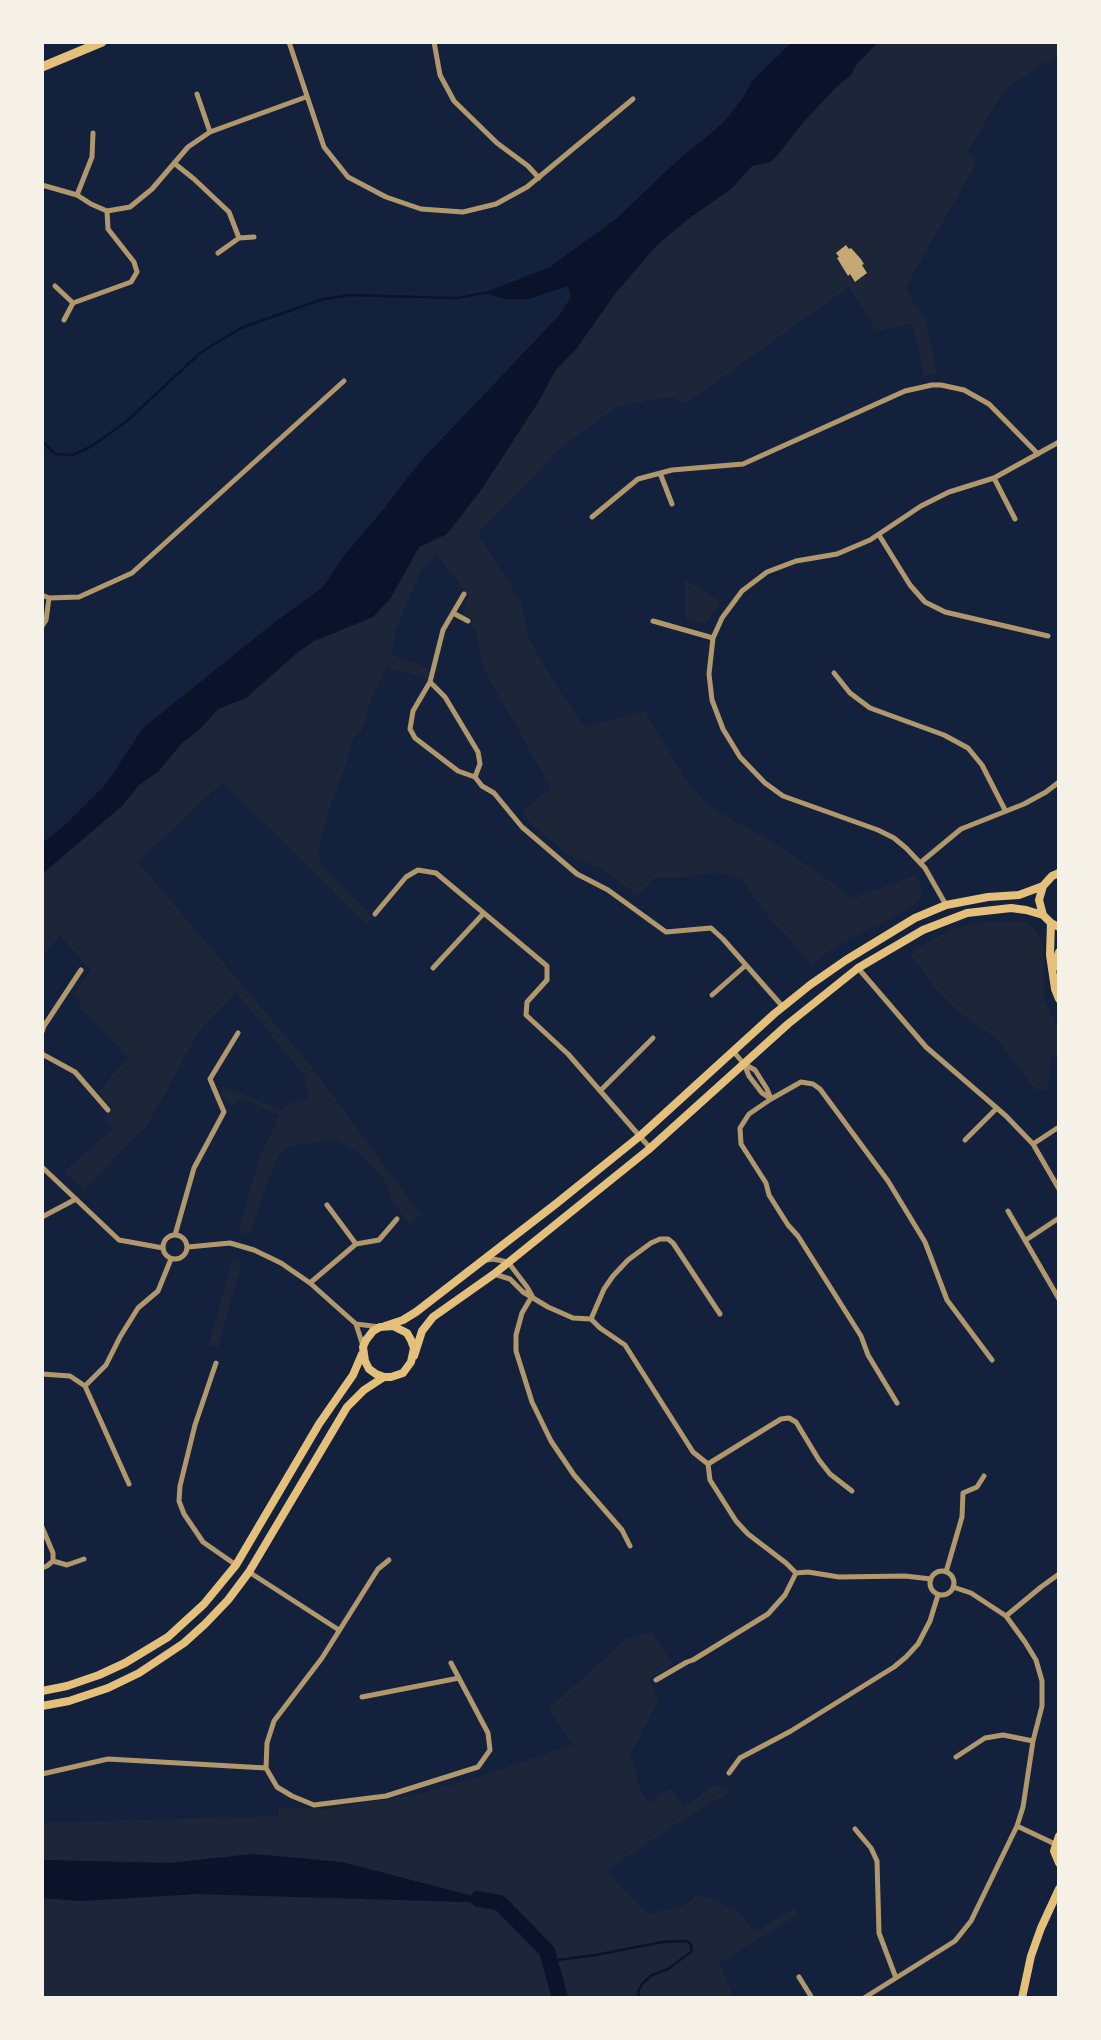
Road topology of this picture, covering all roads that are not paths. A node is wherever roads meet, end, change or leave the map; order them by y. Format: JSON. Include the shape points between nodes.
{"nodes":[{"id":1,"x":102,"y":42,"type":"edge"},
{"id":2,"x":289,"y":42,"type":"edge"},
{"id":3,"x":434,"y":42,"type":"edge"},
{"id":4,"x":42,"y":67,"type":"edge"},
{"id":5,"x":197,"y":94,"type":"dead end"},
{"id":6,"x":306,"y":97,"type":"junction"},
{"id":7,"x":633,"y":99,"type":"dead end"},
{"id":8,"x":210,"y":132,"type":"junction"},
{"id":9,"x":93,"y":133,"type":"dead end"},
{"id":10,"x":174,"y":163,"type":"junction"},
{"id":11,"x":539,"y":178,"type":"junction"},
{"id":12,"x":42,"y":185,"type":"edge"},
{"id":13,"x":77,"y":195,"type":"junction"},
{"id":14,"x":107,"y":211,"type":"junction"},
{"id":15,"x":254,"y":237,"type":"dead end"},
{"id":16,"x":239,"y":238,"type":"junction"},
{"id":17,"x":218,"y":253,"type":"dead end"},
{"id":18,"x":55,"y":286,"type":"dead end"},
{"id":19,"x":73,"y":303,"type":"junction"},
{"id":20,"x":64,"y":320,"type":"dead end"},
{"id":21,"x":344,"y":381,"type":"dead end"},
{"id":22,"x":1059,"y":442,"type":"edge"},
{"id":23,"x":1038,"y":454,"type":"junction"},
{"id":24,"x":660,"y":473,"type":"junction"},
{"id":25,"x":994,"y":478,"type":"junction"},
{"id":26,"x":672,"y":504,"type":"dead end"},
{"id":27,"x":592,"y":517,"type":"dead end"},
{"id":28,"x":1015,"y":519,"type":"dead end"},
{"id":29,"x":879,"y":535,"type":"junction"},
{"id":30,"x":464,"y":594,"type":"dead end"},
{"id":31,"x":45,"y":597,"type":"edge"},
{"id":32,"x":453,"y":613,"type":"junction"},
{"id":33,"x":468,"y":621,"type":"dead end"},
{"id":34,"x":653,"y":621,"type":"dead end"},
{"id":35,"x":42,"y":626,"type":"edge"},
{"id":36,"x":1048,"y":636,"type":"dead end"},
{"id":37,"x":713,"y":638,"type":"junction"},
{"id":38,"x":834,"y":673,"type":"dead end"},
{"id":39,"x":430,"y":682,"type":"junction"},
{"id":40,"x":475,"y":776,"type":"junction"},
{"id":41,"x":1059,"y":782,"type":"edge"},
{"id":42,"x":1005,"y":810,"type":"junction"},
{"id":43,"x":920,"y":863,"type":"junction"},
{"id":44,"x":1059,"y":873,"type":"edge"},
{"id":45,"x":1043,"y":886,"type":"junction"},
{"id":46,"x":946,"y":905,"type":"junction"},
{"id":47,"x":484,"y":913,"type":"junction"},
{"id":48,"x":374,"y":914,"type":"dead end"},
{"id":49,"x":1043,"y":915,"type":"junction"},
{"id":50,"x":1055,"y":925,"type":"edge"},
{"id":51,"x":1059,"y":952,"type":"edge"},
{"id":52,"x":746,"y":965,"type":"junction"},
{"id":53,"x":433,"y":968,"type":"dead end"},
{"id":54,"x":858,"y":968,"type":"junction"},
{"id":55,"x":82,"y":970,"type":"dead end"},
{"id":56,"x":1052,"y":970,"type":"junction"},
{"id":57,"x":712,"y":995,"type":"dead end"},
{"id":58,"x":1059,"y":999,"type":"edge"},
{"id":59,"x":783,"y":1007,"type":"junction"},
{"id":60,"x":42,"y":1031,"type":"edge"},
{"id":61,"x":237,"y":1033,"type":"dead end"},
{"id":62,"x":653,"y":1038,"type":"dead end"},
{"id":63,"x":733,"y":1051,"type":"junction"},
{"id":64,"x":42,"y":1054,"type":"edge"},
{"id":65,"x":744,"y":1064,"type":"junction"},
{"id":66,"x":600,"y":1091,"type":"junction"},
{"id":67,"x":771,"y":1099,"type":"junction"},
{"id":68,"x":998,"y":1108,"type":"junction"},
{"id":69,"x":108,"y":1110,"type":"dead end"},
{"id":70,"x":1059,"y":1127,"type":"edge"},
{"id":71,"x":640,"y":1136,"type":"junction"},
{"id":72,"x":965,"y":1140,"type":"dead end"},
{"id":73,"x":1033,"y":1144,"type":"junction"},
{"id":74,"x":650,"y":1148,"type":"junction"},
{"id":75,"x":42,"y":1167,"type":"edge"},
{"id":76,"x":1059,"y":1189,"type":"edge"},
{"id":77,"x":76,"y":1199,"type":"junction"},
{"id":78,"x":327,"y":1205,"type":"dead end"},
{"id":79,"x":1008,"y":1211,"type":"dead end"},
{"id":80,"x":42,"y":1217,"type":"edge"},
{"id":81,"x":1059,"y":1218,"type":"edge"},
{"id":82,"x":397,"y":1219,"type":"dead end"},
{"id":83,"x":175,"y":1235,"type":"junction"},
{"id":84,"x":1026,"y":1240,"type":"junction"},
{"id":85,"x":356,"y":1244,"type":"junction"},
{"id":86,"x":188,"y":1247,"type":"junction"},
{"id":87,"x":163,"y":1248,"type":"junction"},
{"id":88,"x":171,"y":1259,"type":"junction"},
{"id":89,"x":485,"y":1260,"type":"junction"},
{"id":90,"x":508,"y":1262,"type":"junction"},
{"id":91,"x":494,"y":1274,"type":"junction"},
{"id":92,"x":310,"y":1283,"type":"junction"},
{"id":93,"x":531,"y":1296,"type":"junction"},
{"id":94,"x":1059,"y":1299,"type":"edge"},
{"id":95,"x":720,"y":1314,"type":"dead end"},
{"id":96,"x":591,"y":1319,"type":"junction"},
{"id":97,"x":356,"y":1324,"type":"junction"},
{"id":98,"x":382,"y":1326,"type":"junction"},
{"id":99,"x":363,"y":1350,"type":"junction"},
{"id":100,"x":414,"y":1356,"type":"junction"},
{"id":101,"x":992,"y":1360,"type":"dead end"},
{"id":102,"x":216,"y":1363,"type":"dead end"},
{"id":103,"x":45,"y":1374,"type":"edge"},
{"id":104,"x":384,"y":1377,"type":"junction"},
{"id":105,"x":85,"y":1386,"type":"junction"},
{"id":106,"x":897,"y":1403,"type":"dead end"},
{"id":107,"x":708,"y":1464,"type":"junction"},
{"id":108,"x":984,"y":1476,"type":"dead end"},
{"id":109,"x":129,"y":1485,"type":"dead end"},
{"id":110,"x":852,"y":1491,"type":"dead end"},
{"id":111,"x":42,"y":1527,"type":"edge"},
{"id":112,"x":630,"y":1546,"type":"dead end"},
{"id":113,"x":84,"y":1559,"type":"dead end"},
{"id":114,"x":389,"y":1560,"type":"dead end"},
{"id":115,"x":52,"y":1561,"type":"junction"},
{"id":116,"x":236,"y":1565,"type":"junction"},
{"id":117,"x":42,"y":1568,"type":"edge"},
{"id":118,"x":249,"y":1572,"type":"junction"},
{"id":119,"x":946,"y":1572,"type":"junction"},
{"id":120,"x":796,"y":1573,"type":"junction"},
{"id":121,"x":1059,"y":1574,"type":"edge"},
{"id":122,"x":931,"y":1579,"type":"junction"},
{"id":123,"x":953,"y":1587,"type":"junction"},
{"id":124,"x":938,"y":1595,"type":"junction"},
{"id":125,"x":1006,"y":1616,"type":"junction"},
{"id":126,"x":339,"y":1630,"type":"junction"},
{"id":127,"x":452,"y":1663,"type":"dead end"},
{"id":128,"x":459,"y":1678,"type":"junction"},
{"id":129,"x":656,"y":1681,"type":"dead end"},
{"id":130,"x":42,"y":1691,"type":"edge"},
{"id":131,"x":362,"y":1697,"type":"dead end"},
{"id":132,"x":42,"y":1706,"type":"edge"},
{"id":133,"x":1033,"y":1741,"type":"junction"},
{"id":134,"x":956,"y":1757,"type":"dead end"},
{"id":135,"x":266,"y":1768,"type":"junction"},
{"id":136,"x":729,"y":1773,"type":"dead end"},
{"id":137,"x":42,"y":1774,"type":"edge"},
{"id":138,"x":1017,"y":1826,"type":"junction"},
{"id":139,"x":855,"y":1829,"type":"dead end"},
{"id":140,"x":1057,"y":1840,"type":"edge"},
{"id":141,"x":1059,"y":1863,"type":"edge"},
{"id":142,"x":1059,"y":1889,"type":"edge"},
{"id":143,"x":799,"y":1977,"type":"dead end"},
{"id":144,"x":896,"y":1978,"type":"junction"},
{"id":145,"x":812,"y":1998,"type":"edge"},
{"id":146,"x":864,"y":1998,"type":"edge"},
{"id":147,"x":1022,"y":1998,"type":"edge"}],
"edges":[{"from":1,"to":4,"type":"main road"},
{"from":2,"to":6,"type":"street"},
{"from":3,"to":11,"type":"street","via":[[440,75],[454,102]]},
{"from":5,"to":8,"type":"street"},
{"from":6,"to":8,"type":"street"},
{"from":6,"to":11,"type":"street","via":[[324,147],[348,177],[386,197],[421,209],[463,212],[496,204]]},
{"from":7,"to":11,"type":"street"},
{"from":8,"to":10,"type":"street"},
{"from":9,"to":13,"type":"street","via":[[92,157]]},
{"from":10,"to":14,"type":"street","via":[[130,207]]},
{"from":10,"to":16,"type":"street","via":[[229,212]]},
{"from":12,"to":13,"type":"street"},
{"from":13,"to":14,"type":"street"},
{"from":14,"to":19,"type":"street","via":[[108,229],[137,272],[131,282]]},
{"from":15,"to":16,"type":"street"},
{"from":16,"to":17,"type":"street"},
{"from":18,"to":19,"type":"street"},
{"from":19,"to":20,"type":"street"},
{"from":21,"to":31,"type":"street","via":[[132,573],[79,597]]},
{"from":22,"to":23,"type":"street"},
{"from":23,"to":24,"type":"street","via":[[989,404],[964,390],[941,385],[905,391],[743,464]]},
{"from":23,"to":25,"type":"street"},
{"from":24,"to":26,"type":"street"},
{"from":24,"to":27,"type":"street","via":[[638,479]]},
{"from":25,"to":28,"type":"street"},
{"from":25,"to":29,"type":"street","via":[[921,506]]},
{"from":29,"to":36,"type":"street","via":[[925,602],[945,612]]},
{"from":29,"to":37,"type":"street","via":[[836,554],[767,572],[742,591]]},
{"from":30,"to":32,"type":"street"},
{"from":31,"to":35,"type":"street"},
{"from":32,"to":33,"type":"street"},
{"from":32,"to":39,"type":"street","via":[[443,630]]},
{"from":34,"to":37,"type":"street"},
{"from":37,"to":43,"type":"street","via":[[709,674],[716,714],[751,770],[783,796],[886,834]]},
{"from":38,"to":42,"type":"street","via":[[870,708],[968,748]]},
{"from":39,"to":40,"type":"street","via":[[445,697],[478,752]]},
{"from":39,"to":40,"type":"street","via":[[412,711],[410,729],[458,771]]},
{"from":40,"to":52,"type":"street","via":[[522,827],[577,874],[608,890],[666,932],[710,928]]},
{"from":41,"to":42,"type":"street"},
{"from":42,"to":43,"type":"street","via":[[961,829]]},
{"from":43,"to":46,"type":"street"},
{"from":44,"to":45,"type":"main road"},
{"from":45,"to":46,"type":"main road","via":[[1019,895]]},
{"from":45,"to":49,"type":"main road","via":[[1039,900]]},
{"from":46,"to":59,"type":"main road","via":[[878,939]]},
{"from":47,"to":48,"type":"street","via":[[436,873],[418,870],[406,877]]},
{"from":47,"to":53,"type":"street"},
{"from":47,"to":66,"type":"street","via":[[547,966],[547,979],[527,1002],[526,1015]]},
{"from":49,"to":50,"type":"main road"},
{"from":49,"to":54,"type":"main road","via":[[1011,908],[967,913],[923,930]]},
{"from":50,"to":56,"type":"main road"},
{"from":51,"to":56,"type":"main road"},
{"from":52,"to":57,"type":"street"},
{"from":52,"to":59,"type":"street"},
{"from":54,"to":65,"type":"main road"},
{"from":54,"to":68,"type":"street","via":[[926,1047]]},
{"from":55,"to":60,"type":"street"},
{"from":56,"to":58,"type":"main road"},
{"from":59,"to":63,"type":"main road"},
{"from":61,"to":83,"type":"street","via":[[210,1079],[224,1112],[194,1168]]},
{"from":62,"to":66,"type":"street"},
{"from":63,"to":65,"type":"street"},
{"from":63,"to":71,"type":"main road"},
{"from":64,"to":69,"type":"street","via":[[75,1072]]},
{"from":65,"to":67,"type":"street","via":[[755,1070]]},
{"from":65,"to":74,"type":"main road"},
{"from":66,"to":71,"type":"street"},
{"from":67,"to":101,"type":"street","via":[[801,1082],[820,1088],[888,1181],[925,1242],[947,1300]]},
{"from":67,"to":106,"type":"street","via":[[743,1122],[741,1144],[861,1336]]},
{"from":68,"to":72,"type":"street"},
{"from":68,"to":73,"type":"street"},
{"from":70,"to":73,"type":"street"},
{"from":71,"to":74,"type":"street"},
{"from":71,"to":89,"type":"main road"},
{"from":73,"to":76,"type":"street"},
{"from":74,"to":90,"type":"main road"},
{"from":75,"to":77,"type":"street"},
{"from":77,"to":80,"type":"street"},
{"from":77,"to":87,"type":"street","via":[[119,1240]]},
{"from":78,"to":85,"type":"street"},
{"from":79,"to":84,"type":"street"},
{"from":81,"to":84,"type":"street"},
{"from":82,"to":85,"type":"street","via":[[379,1240]]},
{"from":83,"to":86,"type":"street","via":[[183,1237]]},
{"from":83,"to":87,"type":"street"},
{"from":84,"to":94,"type":"street"},
{"from":85,"to":92,"type":"street"},
{"from":86,"to":88,"type":"street","via":[[182,1257]]},
{"from":86,"to":92,"type":"street","via":[[230,1243],[254,1250]]},
{"from":87,"to":88,"type":"street"},
{"from":88,"to":105,"type":"street","via":[[158,1291],[138,1308],[106,1365]]},
{"from":89,"to":90,"type":"street"},
{"from":89,"to":98,"type":"main road","via":[[416,1312]]},
{"from":90,"to":91,"type":"main road"},
{"from":90,"to":93,"type":"street"},
{"from":91,"to":93,"type":"street","via":[[510,1279]]},
{"from":91,"to":100,"type":"main road","via":[[433,1317],[422,1331]]},
{"from":92,"to":97,"type":"street"},
{"from":93,"to":96,"type":"street","via":[[573,1318]]},
{"from":93,"to":112,"type":"street","via":[[522,1312],[516,1352],[532,1402],[574,1475],[622,1530]]},
{"from":95,"to":96,"type":"street","via":[[676,1247],[664,1238],[619,1269]]},
{"from":96,"to":107,"type":"street","via":[[625,1345],[693,1452]]},
{"from":97,"to":98,"type":"street"},
{"from":97,"to":99,"type":"street"},
{"from":98,"to":99,"type":"main road","via":[[369,1335]]},
{"from":98,"to":100,"type":"main road","via":[[407,1334]]},
{"from":99,"to":104,"type":"main road","via":[[369,1369]]},
{"from":99,"to":116,"type":"main road","via":[[353,1375],[318,1424]]},
{"from":100,"to":104,"type":"main road","via":[[402,1373]]},
{"from":102,"to":116,"type":"street","via":[[195,1424],[178,1501],[203,1542]]},
{"from":103,"to":105,"type":"street","via":[[70,1376]]},
{"from":104,"to":118,"type":"main road","via":[[354,1398],[341,1416]]},
{"from":105,"to":109,"type":"street"},
{"from":107,"to":110,"type":"street","via":[[789,1418],[830,1474]]},
{"from":107,"to":120,"type":"street","via":[[710,1479],[742,1529]]},
{"from":108,"to":119,"type":"street","via":[[977,1487],[963,1493],[962,1517]]},
{"from":111,"to":115,"type":"street"},
{"from":113,"to":115,"type":"street","via":[[66,1564]]},
{"from":114,"to":126,"type":"street","via":[[378,1569]]},
{"from":115,"to":117,"type":"street"},
{"from":116,"to":130,"type":"main road","via":[[204,1604],[147,1651],[99,1675]]},
{"from":118,"to":126,"type":"street"},
{"from":118,"to":132,"type":"main road","via":[[205,1624],[161,1660],[108,1688]]},
{"from":119,"to":122,"type":"street"},
{"from":119,"to":123,"type":"street","via":[[952,1576]]},
{"from":120,"to":122,"type":"street"},
{"from":120,"to":129,"type":"street","via":[[768,1614]]},
{"from":121,"to":125,"type":"street"},
{"from":122,"to":124,"type":"street","via":[[931,1588]]},
{"from":123,"to":124,"type":"street"},
{"from":123,"to":125,"type":"street"},
{"from":124,"to":136,"type":"street","via":[[918,1644],[900,1662],[740,1758]]},
{"from":125,"to":133,"type":"street","via":[[1036,1660],[1042,1681],[1042,1706]]},
{"from":126,"to":135,"type":"street","via":[[274,1721]]},
{"from":127,"to":128,"type":"street"},
{"from":128,"to":131,"type":"street"},
{"from":128,"to":135,"type":"street","via":[[488,1733],[490,1750],[478,1767],[386,1796],[314,1805],[277,1787]]},
{"from":133,"to":134,"type":"street","via":[[1003,1735],[985,1738]]},
{"from":133,"to":138,"type":"street"},
{"from":135,"to":137,"type":"street","via":[[108,1759]]},
{"from":138,"to":140,"type":"street"},
{"from":138,"to":144,"type":"street","via":[[971,1921],[955,1941]]},
{"from":139,"to":144,"type":"street","via":[[877,1861],[878,1933]]},
{"from":140,"to":141,"type":"main road","via":[[1054,1851]]},
{"from":142,"to":147,"type":"main road","via":[[1031,1956]]},
{"from":143,"to":145,"type":"street"},
{"from":144,"to":146,"type":"street"}]}
